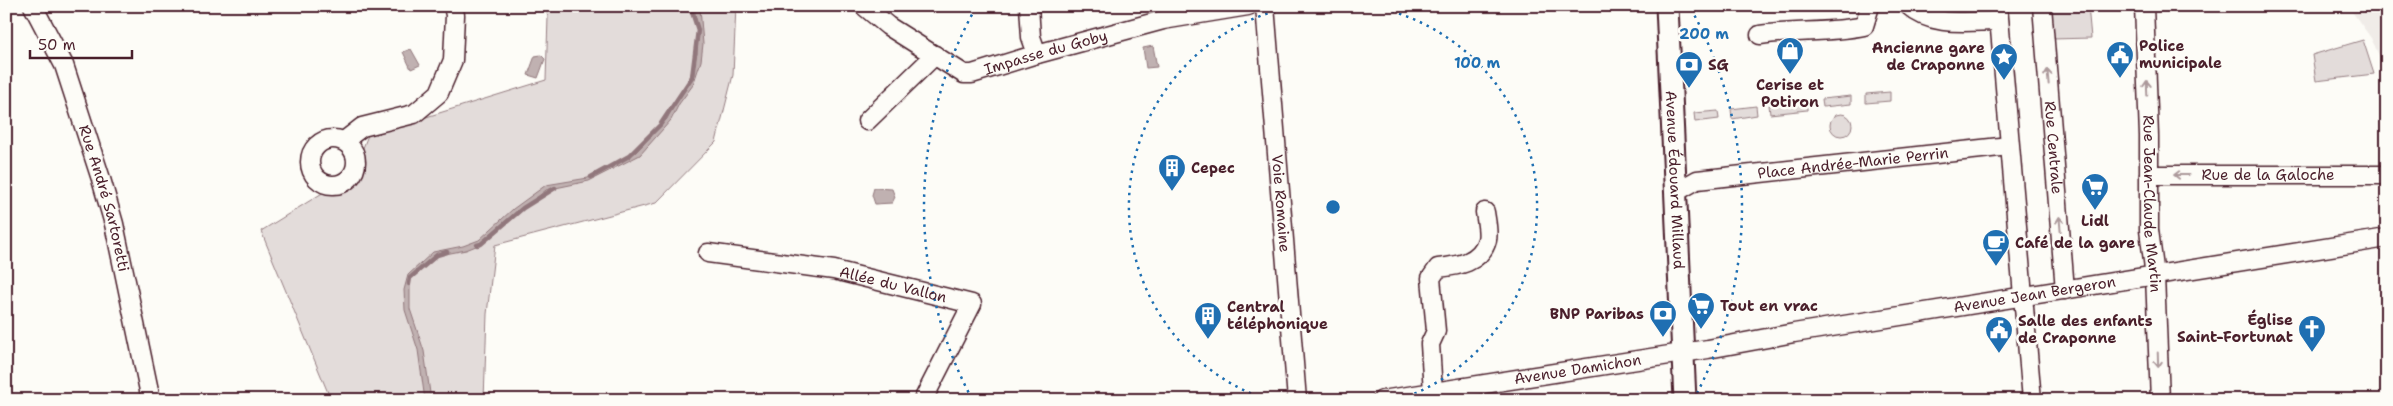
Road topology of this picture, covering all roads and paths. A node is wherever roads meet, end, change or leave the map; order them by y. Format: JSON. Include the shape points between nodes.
{"nodes":[{"id":1,"x":33,"y":6,"type":"edge"},
{"id":2,"x":453,"y":6,"type":"edge"},
{"id":3,"x":864,"y":6,"type":"edge"},
{"id":4,"x":884,"y":6,"type":"edge"},
{"id":5,"x":1029,"y":6,"type":"edge"},
{"id":6,"x":1248,"y":6,"type":"edge"},
{"id":7,"x":1265,"y":6,"type":"edge"},
{"id":8,"x":1667,"y":6,"type":"edge"},
{"id":9,"x":1870,"y":6,"type":"edge"},
{"id":10,"x":1909,"y":6,"type":"edge"},
{"id":11,"x":2042,"y":6,"type":"edge"},
{"id":12,"x":2144,"y":6,"type":"edge"},
{"id":13,"x":1998,"y":14,"type":"edge"},
{"id":14,"x":888,"y":26,"type":"junction"},
{"id":15,"x":1760,"y":35,"type":"dead end"},
{"id":16,"x":1036,"y":54,"type":"junction"},
{"id":17,"x":934,"y":55,"type":"junction"},
{"id":18,"x":867,"y":121,"type":"dead end"},
{"id":19,"x":344,"y":141,"type":"dead end"},
{"id":20,"x":2009,"y":146,"type":"junction"},
{"id":21,"x":1675,"y":164,"type":"junction"},
{"id":22,"x":2149,"y":175,"type":"junction"},
{"id":23,"x":2387,"y":175,"type":"edge"},
{"id":24,"x":1697,"y":180,"type":"junction"},
{"id":25,"x":1676,"y":192,"type":"junction"},
{"id":26,"x":1485,"y":212,"type":"dead end"},
{"id":27,"x":2387,"y":238,"type":"edge"},
{"id":28,"x":708,"y":253,"type":"dead end"},
{"id":29,"x":2155,"y":276,"type":"junction"},
{"id":30,"x":2066,"y":290,"type":"junction"},
{"id":31,"x":2023,"y":296,"type":"junction"},
{"id":32,"x":1683,"y":352,"type":"junction"},
{"id":33,"x":1434,"y":392,"type":"junction"},
{"id":34,"x":152,"y":400,"type":"edge"},
{"id":35,"x":923,"y":400,"type":"edge"},
{"id":36,"x":1297,"y":400,"type":"edge"},
{"id":37,"x":1382,"y":400,"type":"edge"},
{"id":38,"x":1685,"y":400,"type":"edge"},
{"id":39,"x":2032,"y":400,"type":"edge"},
{"id":40,"x":2160,"y":400,"type":"edge"}],
"edges":[{"from":1,"to":34,"type":"street","name":"Rue André Sartoretti","via":[[64,65],[101,179],[114,224]]},
{"from":2,"to":19,"type":"street","via":[[453,60],[439,93],[414,114],[362,127]]},
{"from":3,"to":14,"type":"street","name":"Impasse du Goby"},
{"from":4,"to":14,"type":"street"},
{"from":5,"to":16,"type":"street"},
{"from":6,"to":16,"type":"street","name":"Impasse du Goby","via":[[1163,20]]},
{"from":7,"to":36,"type":"street","name":"Voie Romaine"},
{"from":8,"to":21,"type":"main road","name":"Avenue Édouard Millaud"},
{"from":9,"to":15,"type":"street","via":[[1864,26]]},
{"from":10,"to":13,"type":"street","via":[[1931,20]]},
{"from":30,"to":11,"type":"street","name":"Rue Centrale","one_way":true},
{"from":22,"to":12,"type":"street","name":"Rue Jean-Claude Martin","one_way":true},
{"from":13,"to":20,"type":"street"},
{"from":14,"to":17,"type":"street","name":"Impasse du Goby"},
{"from":16,"to":17,"type":"street","name":"Impasse du Goby","via":[[972,74],[964,74]]},
{"from":17,"to":18,"type":"street"},
{"from":20,"to":24,"type":"street","name":"Place Andrée-Marie Perrin"},
{"from":20,"to":31,"type":"street"},
{"from":21,"to":24,"type":"street"},
{"from":21,"to":25,"type":"main road","name":"Avenue Édouard Millaud"},
{"from":23,"to":22,"type":"street","name":"Rue de la Galoche","one_way":true},
{"from":22,"to":29,"type":"street","name":"Rue Jean-Claude Martin","via":[[2149,230]]},
{"from":24,"to":25,"type":"street","name":"Place Andrée-Marie Perrin"},
{"from":25,"to":32,"type":"main road","name":"Avenue Édouard Millaud"},
{"from":26,"to":33,"type":"street","via":[[1487,240],[1480,251],[1470,262],[1438,268],[1431,278],[1436,332],[1430,344]]},
{"from":27,"to":29,"type":"street","name":"Avenue Jean Bergeron"},
{"from":28,"to":35,"type":"street","name":"Allée du Vallon","via":[[834,270],[972,304]]},
{"from":29,"to":30,"type":"street","name":"Avenue Jean Bergeron"},
{"from":29,"to":40,"type":"street","name":"Rue Jean-Claude Martin","one_way":true},
{"from":30,"to":31,"type":"street","name":"Avenue Jean Bergeron"},
{"from":31,"to":32,"type":"street","name":"Avenue Jean Bergeron"},
{"from":31,"to":39,"type":"street"},
{"from":32,"to":33,"type":"street","name":"Avenue Damichon"},
{"from":32,"to":38,"type":"main road","name":"Avenue Édouard Millaud"},
{"from":33,"to":37,"type":"street","name":"Avenue Damichon"}]}
